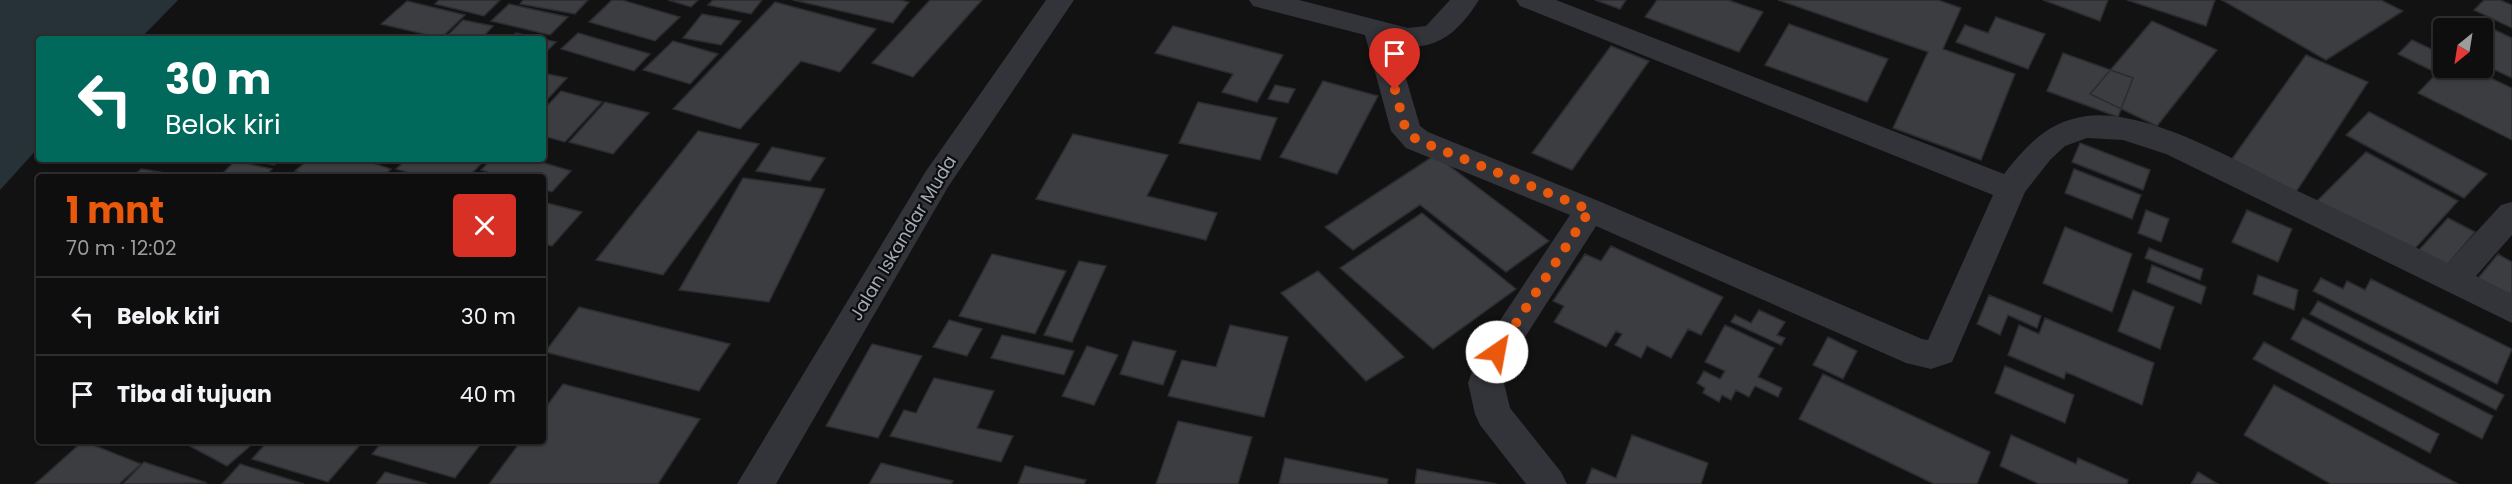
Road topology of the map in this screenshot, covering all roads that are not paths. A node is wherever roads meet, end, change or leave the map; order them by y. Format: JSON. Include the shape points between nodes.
{"nodes":[{"id":1,"x":1060,"y":0,"type":"edge"},
{"id":2,"x":1263,"y":0,"type":"edge"},
{"id":3,"x":1465,"y":0,"type":"edge"},
{"id":4,"x":1530,"y":0,"type":"edge"},
{"id":5,"x":1378,"y":29,"type":"junction"},
{"id":6,"x":2010,"y":189,"type":"junction"},
{"id":7,"x":1590,"y":210,"type":"junction"},
{"id":8,"x":2512,"y":214,"type":"edge"},
{"id":9,"x":2453,"y":279,"type":"junction"},
{"id":10,"x":2512,"y":309,"type":"edge"},
{"id":11,"x":756,"y":484,"type":"edge"},
{"id":12,"x":1548,"y":484,"type":"edge"}],
"edges":[{"from":1,"to":11,"type":"street","name":"Jalan Iskandar Muda","via":[[937,179]]},
{"from":2,"to":5,"type":"street"},
{"from":3,"to":5,"type":"street","via":[[1439,31],[1428,37]]},
{"from":4,"to":6,"type":"street"},
{"from":5,"to":7,"type":"street","via":[[1406,131],[1431,146]]},
{"from":6,"to":7,"type":"street","via":[[1940,352],[1931,356]]},
{"from":6,"to":9,"type":"street","via":[[2039,151],[2073,128],[2097,125],[2135,132],[2177,146]]},
{"from":7,"to":12,"type":"street","via":[[1497,352],[1486,383],[1493,414]]},
{"from":8,"to":9,"type":"street"},
{"from":9,"to":10,"type":"street"}]}
